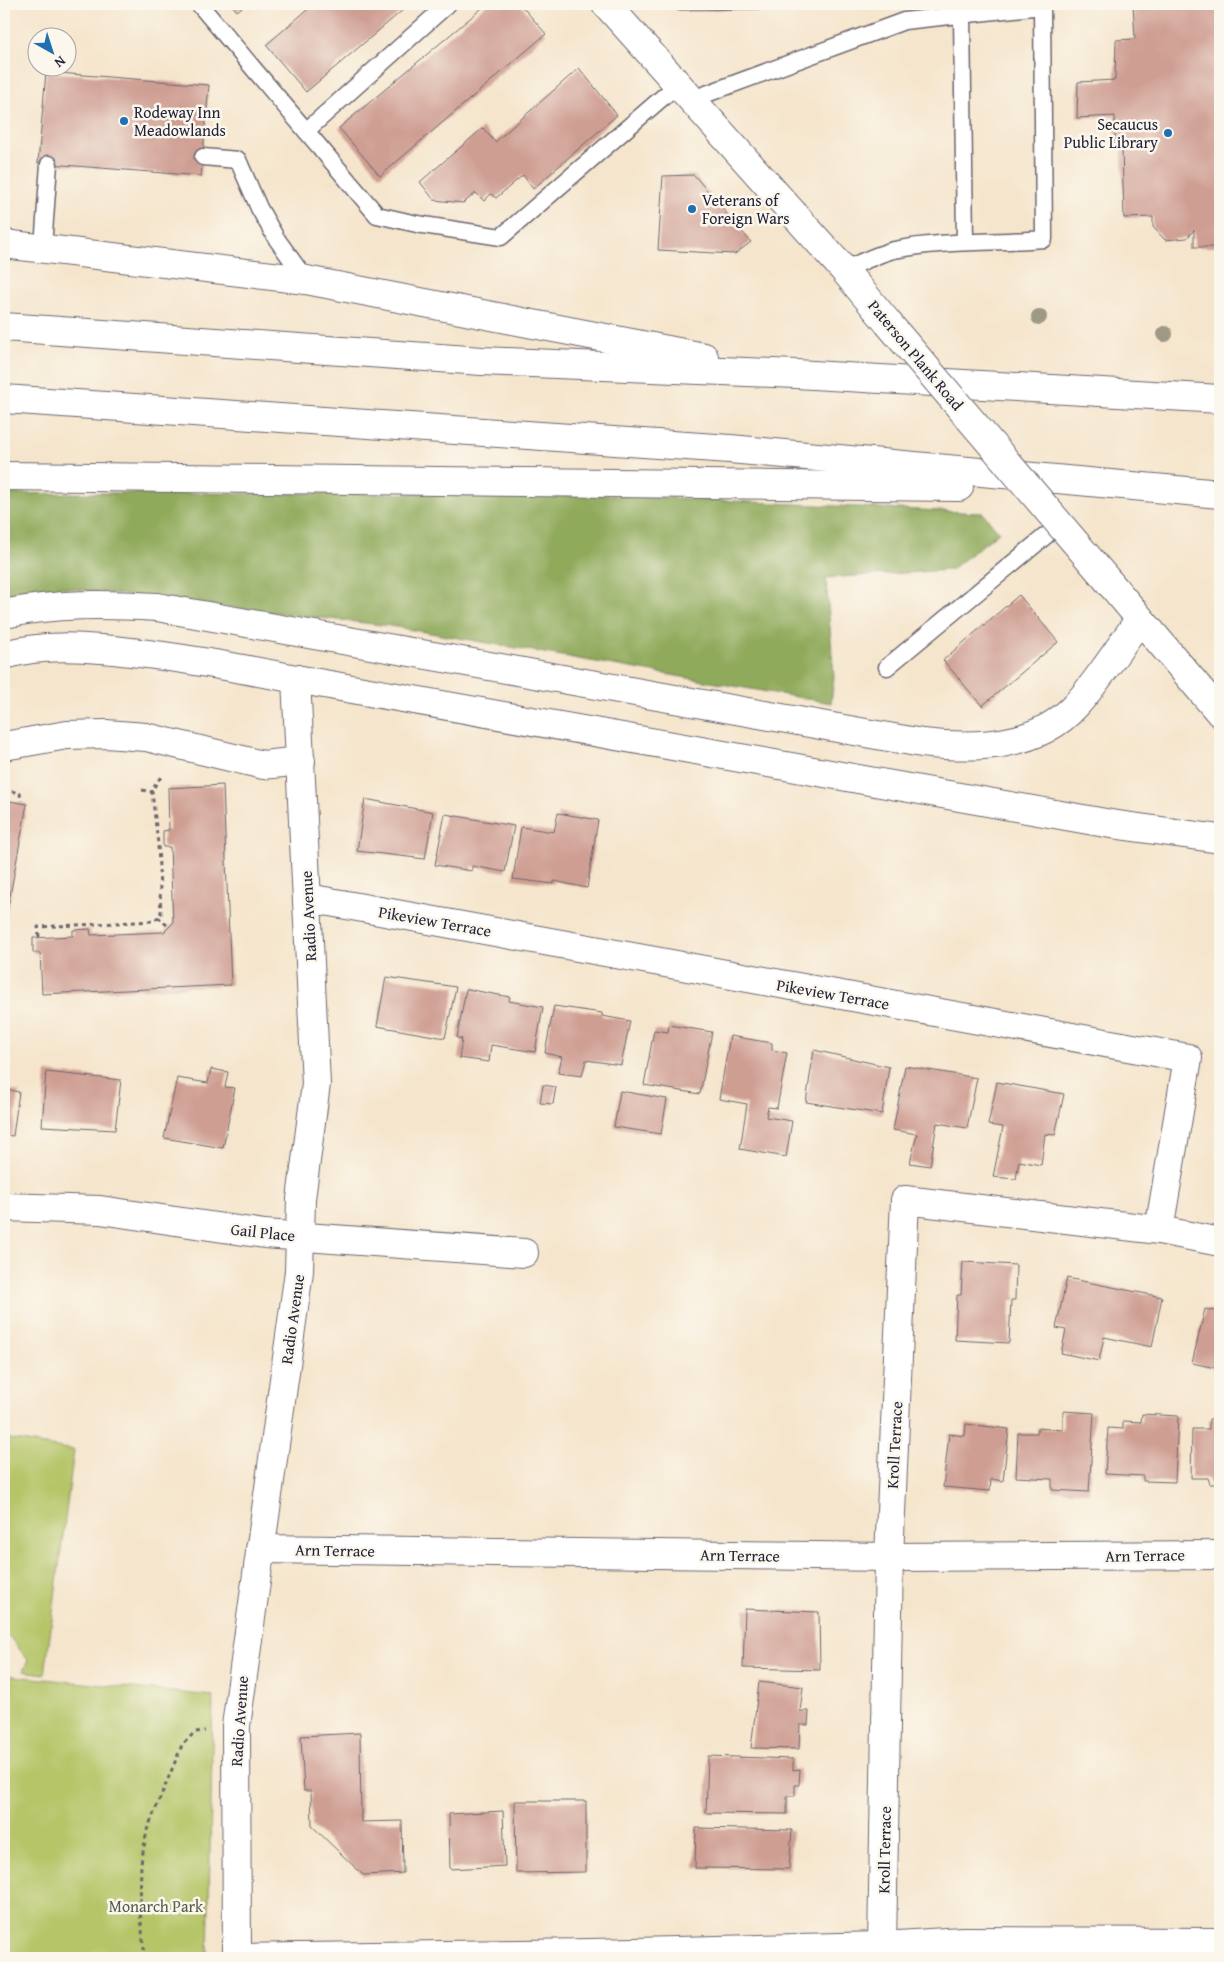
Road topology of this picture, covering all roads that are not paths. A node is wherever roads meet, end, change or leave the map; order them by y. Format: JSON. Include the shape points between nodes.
{"nodes":[{"id":1,"x":199,"y":4,"type":"edge"},
{"id":2,"x":448,"y":4,"type":"edge"},
{"id":3,"x":606,"y":4,"type":"edge"},
{"id":4,"x":962,"y":15,"type":"junction"},
{"id":5,"x":683,"y":93,"type":"junction"},
{"id":6,"x":306,"y":131,"type":"junction"},
{"id":7,"x":203,"y":157,"type":"dead end"},
{"id":8,"x":49,"y":164,"type":"dead end"},
{"id":9,"x":965,"y":242,"type":"junction"},
{"id":10,"x":4,"y":244,"type":"edge"},
{"id":11,"x":43,"y":247,"type":"junction"},
{"id":12,"x":844,"y":270,"type":"junction"},
{"id":13,"x":306,"y":280,"type":"junction"},
{"id":14,"x":4,"y":327,"type":"edge"},
{"id":15,"x":796,"y":374,"type":"junction"},
{"id":16,"x":4,"y":399,"type":"edge"},
{"id":17,"x":1220,"y":399,"type":"edge"},
{"id":18,"x":4,"y":476,"type":"edge"},
{"id":19,"x":1131,"y":487,"type":"junction"},
{"id":20,"x":1220,"y":494,"type":"edge"},
{"id":21,"x":1060,"y":524,"type":"junction"},
{"id":22,"x":4,"y":614,"type":"edge"},
{"id":23,"x":1140,"y":618,"type":"junction"},
{"id":24,"x":4,"y":655,"type":"edge"},
{"id":25,"x":886,"y":667,"type":"dead end"},
{"id":26,"x":296,"y":679,"type":"junction"},
{"id":27,"x":1220,"y":713,"type":"edge"},
{"id":28,"x":4,"y":746,"type":"edge"},
{"id":29,"x":301,"y":761,"type":"junction"},
{"id":30,"x":1220,"y":839,"type":"edge"},
{"id":31,"x":308,"y":898,"type":"junction"},
{"id":32,"x":4,"y":1207,"type":"edge"},
{"id":33,"x":1159,"y":1230,"type":"junction"},
{"id":34,"x":300,"y":1236,"type":"junction"},
{"id":35,"x":1220,"y":1242,"type":"edge"},
{"id":36,"x":524,"y":1252,"type":"dead end"},
{"id":37,"x":260,"y":1549,"type":"junction"},
{"id":38,"x":1220,"y":1555,"type":"edge"},
{"id":39,"x":890,"y":1557,"type":"junction"},
{"id":40,"x":1220,"y":1942,"type":"edge"},
{"id":41,"x":882,"y":1946,"type":"junction"},
{"id":42,"x":962,"y":1950,"type":"edge"},
{"id":43,"x":592,"y":1955,"type":"edge"},
{"id":44,"x":237,"y":1958,"type":"edge"}],
"edges":[{"from":1,"to":6,"type":"lane"},
{"from":2,"to":6,"type":"lane"},
{"from":3,"to":5,"type":"main road","name":"Paterson Plank Road"},
{"from":4,"to":5,"type":"lane","via":[[904,21]]},
{"from":4,"to":9,"type":"lane"},
{"from":4,"to":9,"type":"lane","via":[[1042,6],[1044,239]]},
{"from":5,"to":6,"type":"lane","via":[[501,237],[377,215]]},
{"from":5,"to":12,"type":"main road","name":"Paterson Plank Road"},
{"from":7,"to":13,"type":"lane","via":[[238,160],[272,231]]},
{"from":8,"to":11,"type":"lane"},
{"from":9,"to":12,"type":"lane","via":[[893,250]]},
{"from":10,"to":11,"type":"main road"},
{"from":11,"to":13,"type":"main road"},
{"from":12,"to":21,"type":"main road","name":"Paterson Plank Road","bridge":true},
{"from":13,"to":15,"type":"main road"},
{"from":14,"to":15,"type":"main road","via":[[482,361]]},
{"from":15,"to":17,"type":"main road"},
{"from":16,"to":19,"type":"main road","via":[[730,449]]},
{"from":18,"to":19,"type":"main road","via":[[724,486]]},
{"from":19,"to":20,"type":"main road"},
{"from":21,"to":23,"type":"main road","name":"Paterson Plank Road","bridge":true},
{"from":21,"to":25,"type":"lane"},
{"from":22,"to":23,"type":"main road","via":[[62,606],[157,607],[922,744],[980,747],[1006,743],[1055,723],[1075,706]]},
{"from":23,"to":27,"type":"main road","name":"Paterson Plank Road"},
{"from":24,"to":26,"type":"main road","via":[[55,647],[97,648],[196,660]]},
{"from":26,"to":29,"type":"main road","name":"Radio Avenue"},
{"from":26,"to":30,"type":"main road","via":[[1092,821]]},
{"from":28,"to":29,"type":"main road","via":[[67,735],[106,734],[146,737],[263,765]]},
{"from":29,"to":31,"type":"main road","name":"Radio Avenue"},
{"from":31,"to":33,"type":"main road","name":"Pikeview Terrace","via":[[1188,1058]]},
{"from":31,"to":34,"type":"main road","name":"Radio Avenue","via":[[316,1084],[301,1200]]},
{"from":32,"to":34,"type":"main road","name":"Gail Place","via":[[100,1210],[265,1234]]},
{"from":33,"to":35,"type":"main road"},
{"from":33,"to":39,"type":"main road","name":"Kroll Terrace","via":[[905,1200]]},
{"from":34,"to":36,"type":"main road","name":"Gail Place"},
{"from":34,"to":37,"type":"main road","name":"Radio Avenue","via":[[299,1271]]},
{"from":37,"to":39,"type":"main road","name":"Arn Terrace"},
{"from":37,"to":44,"type":"main road","name":"Radio Avenue","via":[[236,1726]]},
{"from":38,"to":39,"type":"main road","name":"Arn Terrace"},
{"from":39,"to":41,"type":"main road","name":"Kroll Terrace"},
{"from":40,"to":42,"type":"main road"},
{"from":41,"to":42,"type":"main road"},
{"from":41,"to":43,"type":"main road"},
{"from":43,"to":44,"type":"main road"}]}
